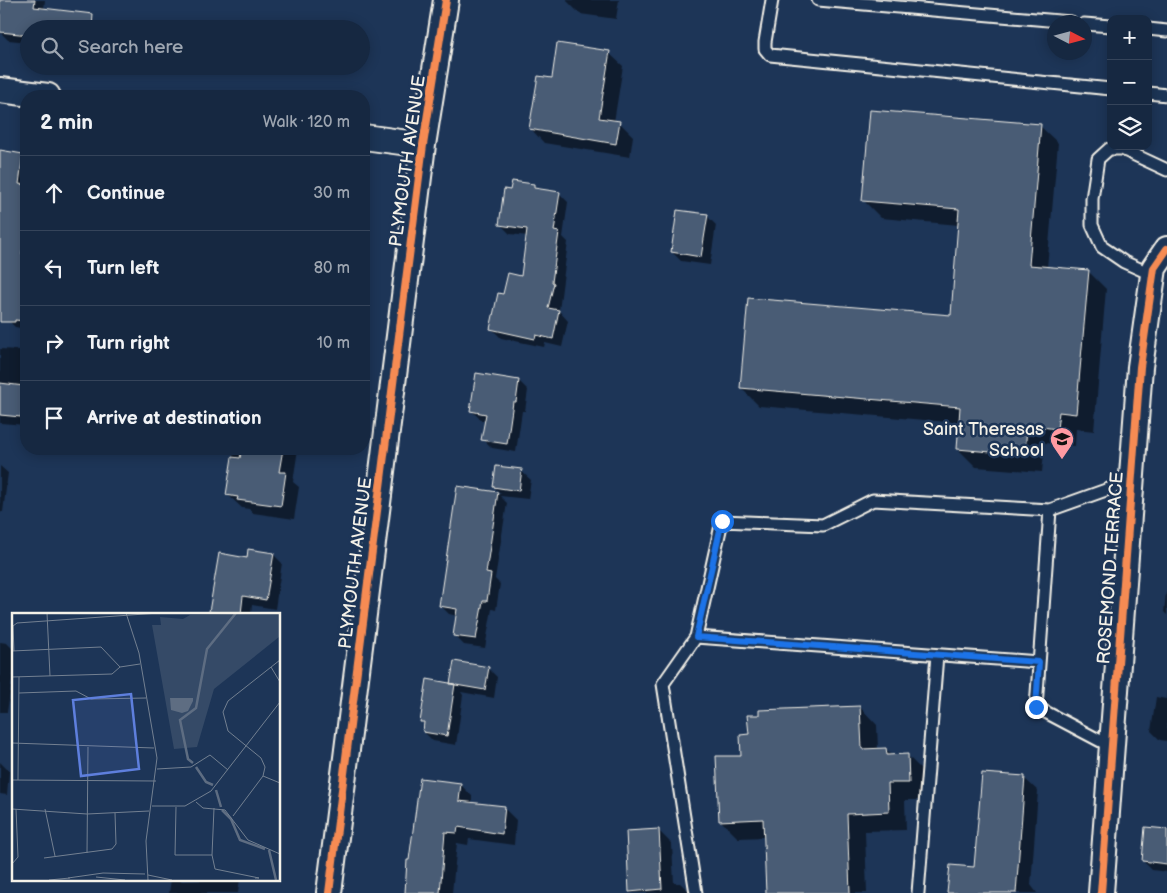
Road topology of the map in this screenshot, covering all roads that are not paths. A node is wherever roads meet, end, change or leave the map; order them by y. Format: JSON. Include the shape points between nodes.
{"nodes":[{"id":1,"x":446,"y":0,"type":"edge"},
{"id":2,"x":772,"y":0,"type":"edge"},
{"id":3,"x":818,"y":0,"type":"edge"},
{"id":4,"x":1047,"y":20,"type":"edge"},
{"id":5,"x":1092,"y":25,"type":"edge"},
{"id":6,"x":1107,"y":26,"type":"edge"},
{"id":7,"x":1152,"y":29,"type":"edge"},
{"id":8,"x":1167,"y":31,"type":"edge"},
{"id":9,"x":1107,"y":89,"type":"edge"},
{"id":10,"x":0,"y":90,"type":"edge"},
{"id":11,"x":20,"y":92,"type":"edge"},
{"id":12,"x":1152,"y":93,"type":"edge"},
{"id":13,"x":1167,"y":95,"type":"edge"},
{"id":14,"x":370,"y":138,"type":"edge"},
{"id":15,"x":423,"y":145,"type":"junction"},
{"id":16,"x":1167,"y":170,"type":"edge"},
{"id":17,"x":1167,"y":249,"type":"edge"},
{"id":18,"x":1153,"y":275,"type":"junction"},
{"id":19,"x":1131,"y":481,"type":"junction"},
{"id":20,"x":1050,"y":510,"type":"junction"},
{"id":21,"x":696,"y":637,"type":"junction"},
{"id":22,"x":936,"y":655,"type":"junction"},
{"id":23,"x":1039,"y":662,"type":"junction"},
{"id":24,"x":1112,"y":746,"type":"junction"},
{"id":25,"x":328,"y":893,"type":"edge"},
{"id":26,"x":696,"y":893,"type":"edge"},
{"id":27,"x":918,"y":893,"type":"edge"},
{"id":28,"x":1101,"y":893,"type":"edge"}],
"edges":[{"from":1,"to":15,"type":"street","name":"PLYMOUTH AVENUE"},
{"from":2,"to":9,"type":"lane","via":[[765,42],[765,49],[770,55]]},
{"from":3,"to":4,"type":"lane"},
{"from":5,"to":6,"type":"lane"},
{"from":7,"to":8,"type":"lane"},
{"from":10,"to":11,"type":"street"},
{"from":12,"to":13,"type":"lane"},
{"from":14,"to":15,"type":"street"},
{"from":15,"to":25,"type":"street","name":"PLYMOUTH AVENUE"},
{"from":16,"to":18,"type":"lane","via":[[1122,150],[1109,149],[1098,159],[1092,198],[1092,226],[1102,247],[1124,262]]},
{"from":17,"to":18,"type":"street","name":"ROSEMOND TERRACE"},
{"from":18,"to":19,"type":"street","name":"ROSEMOND TERRACE","via":[[1140,367]]},
{"from":19,"to":20,"type":"lane"},
{"from":19,"to":24,"type":"street","name":"ROSEMOND TERRACE"},
{"from":20,"to":21,"type":"lane","via":[[873,500],[823,525],[722,521]]},
{"from":20,"to":23,"type":"lane"},
{"from":21,"to":22,"type":"lane"},
{"from":21,"to":26,"type":"lane","via":[[663,684]]},
{"from":22,"to":23,"type":"lane"},
{"from":22,"to":27,"type":"lane"},
{"from":23,"to":24,"type":"lane","via":[[1036,707]]},
{"from":24,"to":28,"type":"street","name":"ROSEMOND TERRACE"}]}
